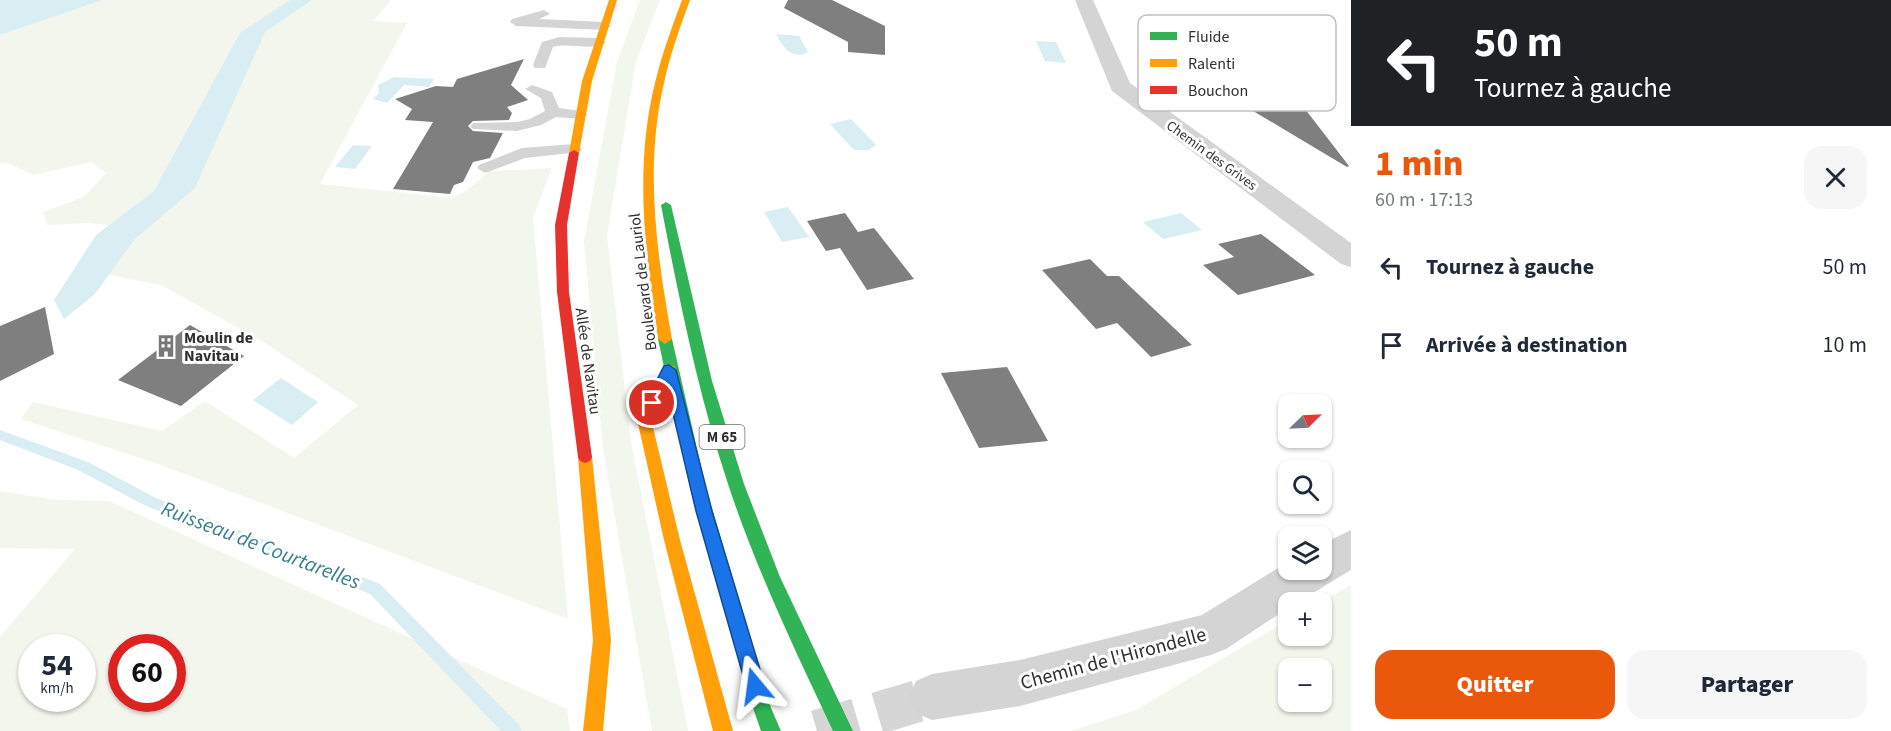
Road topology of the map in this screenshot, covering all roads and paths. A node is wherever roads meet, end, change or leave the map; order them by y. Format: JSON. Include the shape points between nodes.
{"nodes":[{"id":1,"x":613,"y":0,"type":"edge"},
{"id":2,"x":686,"y":0,"type":"edge"},
{"id":3,"x":1084,"y":0,"type":"edge"},
{"id":4,"x":544,"y":14,"type":"dead end"},
{"id":5,"x":605,"y":26,"type":"junction"},
{"id":6,"x":599,"y":42,"type":"junction"},
{"id":7,"x":540,"y":65,"type":"dead end"},
{"id":8,"x":532,"y":89,"type":"dead end"},
{"id":9,"x":1138,"y":99,"type":"edge"},
{"id":10,"x":1154,"y":111,"type":"edge"},
{"id":11,"x":553,"y":112,"type":"junction"},
{"id":12,"x":580,"y":115,"type":"junction"},
{"id":13,"x":478,"y":126,"type":"dead end"},
{"id":14,"x":650,"y":127,"type":"junction"},
{"id":15,"x":574,"y":149,"type":"junction"},
{"id":16,"x":485,"y":168,"type":"dead end"},
{"id":17,"x":1351,"y":257,"type":"edge"},
{"id":18,"x":669,"y":370,"type":"junction"},
{"id":19,"x":1351,"y":548,"type":"edge"},
{"id":20,"x":1332,"y":559,"type":"edge"},
{"id":21,"x":1296,"y":580,"type":"edge"},
{"id":22,"x":932,"y":698,"type":"tunnel mouth"},
{"id":23,"x":593,"y":731,"type":"edge"},
{"id":24,"x":723,"y":731,"type":"edge"},
{"id":25,"x":771,"y":731,"type":"edge"},
{"id":26,"x":843,"y":731,"type":"edge"}],
"edges":[{"from":1,"to":5,"type":"main road","name":"Allée de Navitau"},
{"from":2,"to":14,"type":"main road","name":"Boulevard de Lauriol","number":"M 65"},
{"from":3,"to":9,"type":"street","name":"Chemin des Grives","via":[[1120,86]]},
{"from":4,"to":5,"type":"lane","via":[[516,22]]},
{"from":5,"to":6,"type":"main road","name":"Allée de Navitau"},
{"from":6,"to":7,"type":"lane","via":[[559,41],[547,45]]},
{"from":6,"to":12,"type":"main road","name":"Allée de Navitau"},
{"from":8,"to":11,"type":"lane","via":[[547,95]]},
{"from":10,"to":17,"type":"street","name":"Chemin des Grives"},
{"from":11,"to":12,"type":"lane"},
{"from":11,"to":13,"type":"lane","via":[[530,126]]},
{"from":12,"to":15,"type":"main road","name":"Allée de Navitau"},
{"from":14,"to":18,"type":"main road","name":"Boulevard de Lauriol","number":"M 65","via":[[649,217]]},
{"from":14,"to":26,"type":"main road","number":"M 65","via":[[717,423],[750,523]]},
{"from":15,"to":16,"type":"lane","via":[[522,153]]},
{"from":15,"to":23,"type":"main road","name":"Allée de Navitau","via":[[561,225],[563,292],[587,470],[602,639]]},
{"from":18,"to":24,"type":"main road","via":[[644,419]]},
{"from":18,"to":25,"type":"main road","name":"Boulevard de Lauriol","number":"M 65","via":[[704,511]]},
{"from":19,"to":20,"type":"street"},
{"from":21,"to":22,"type":"street","name":"Chemin de l'Hirondelle","via":[[1211,634],[1020,683]]}]}
